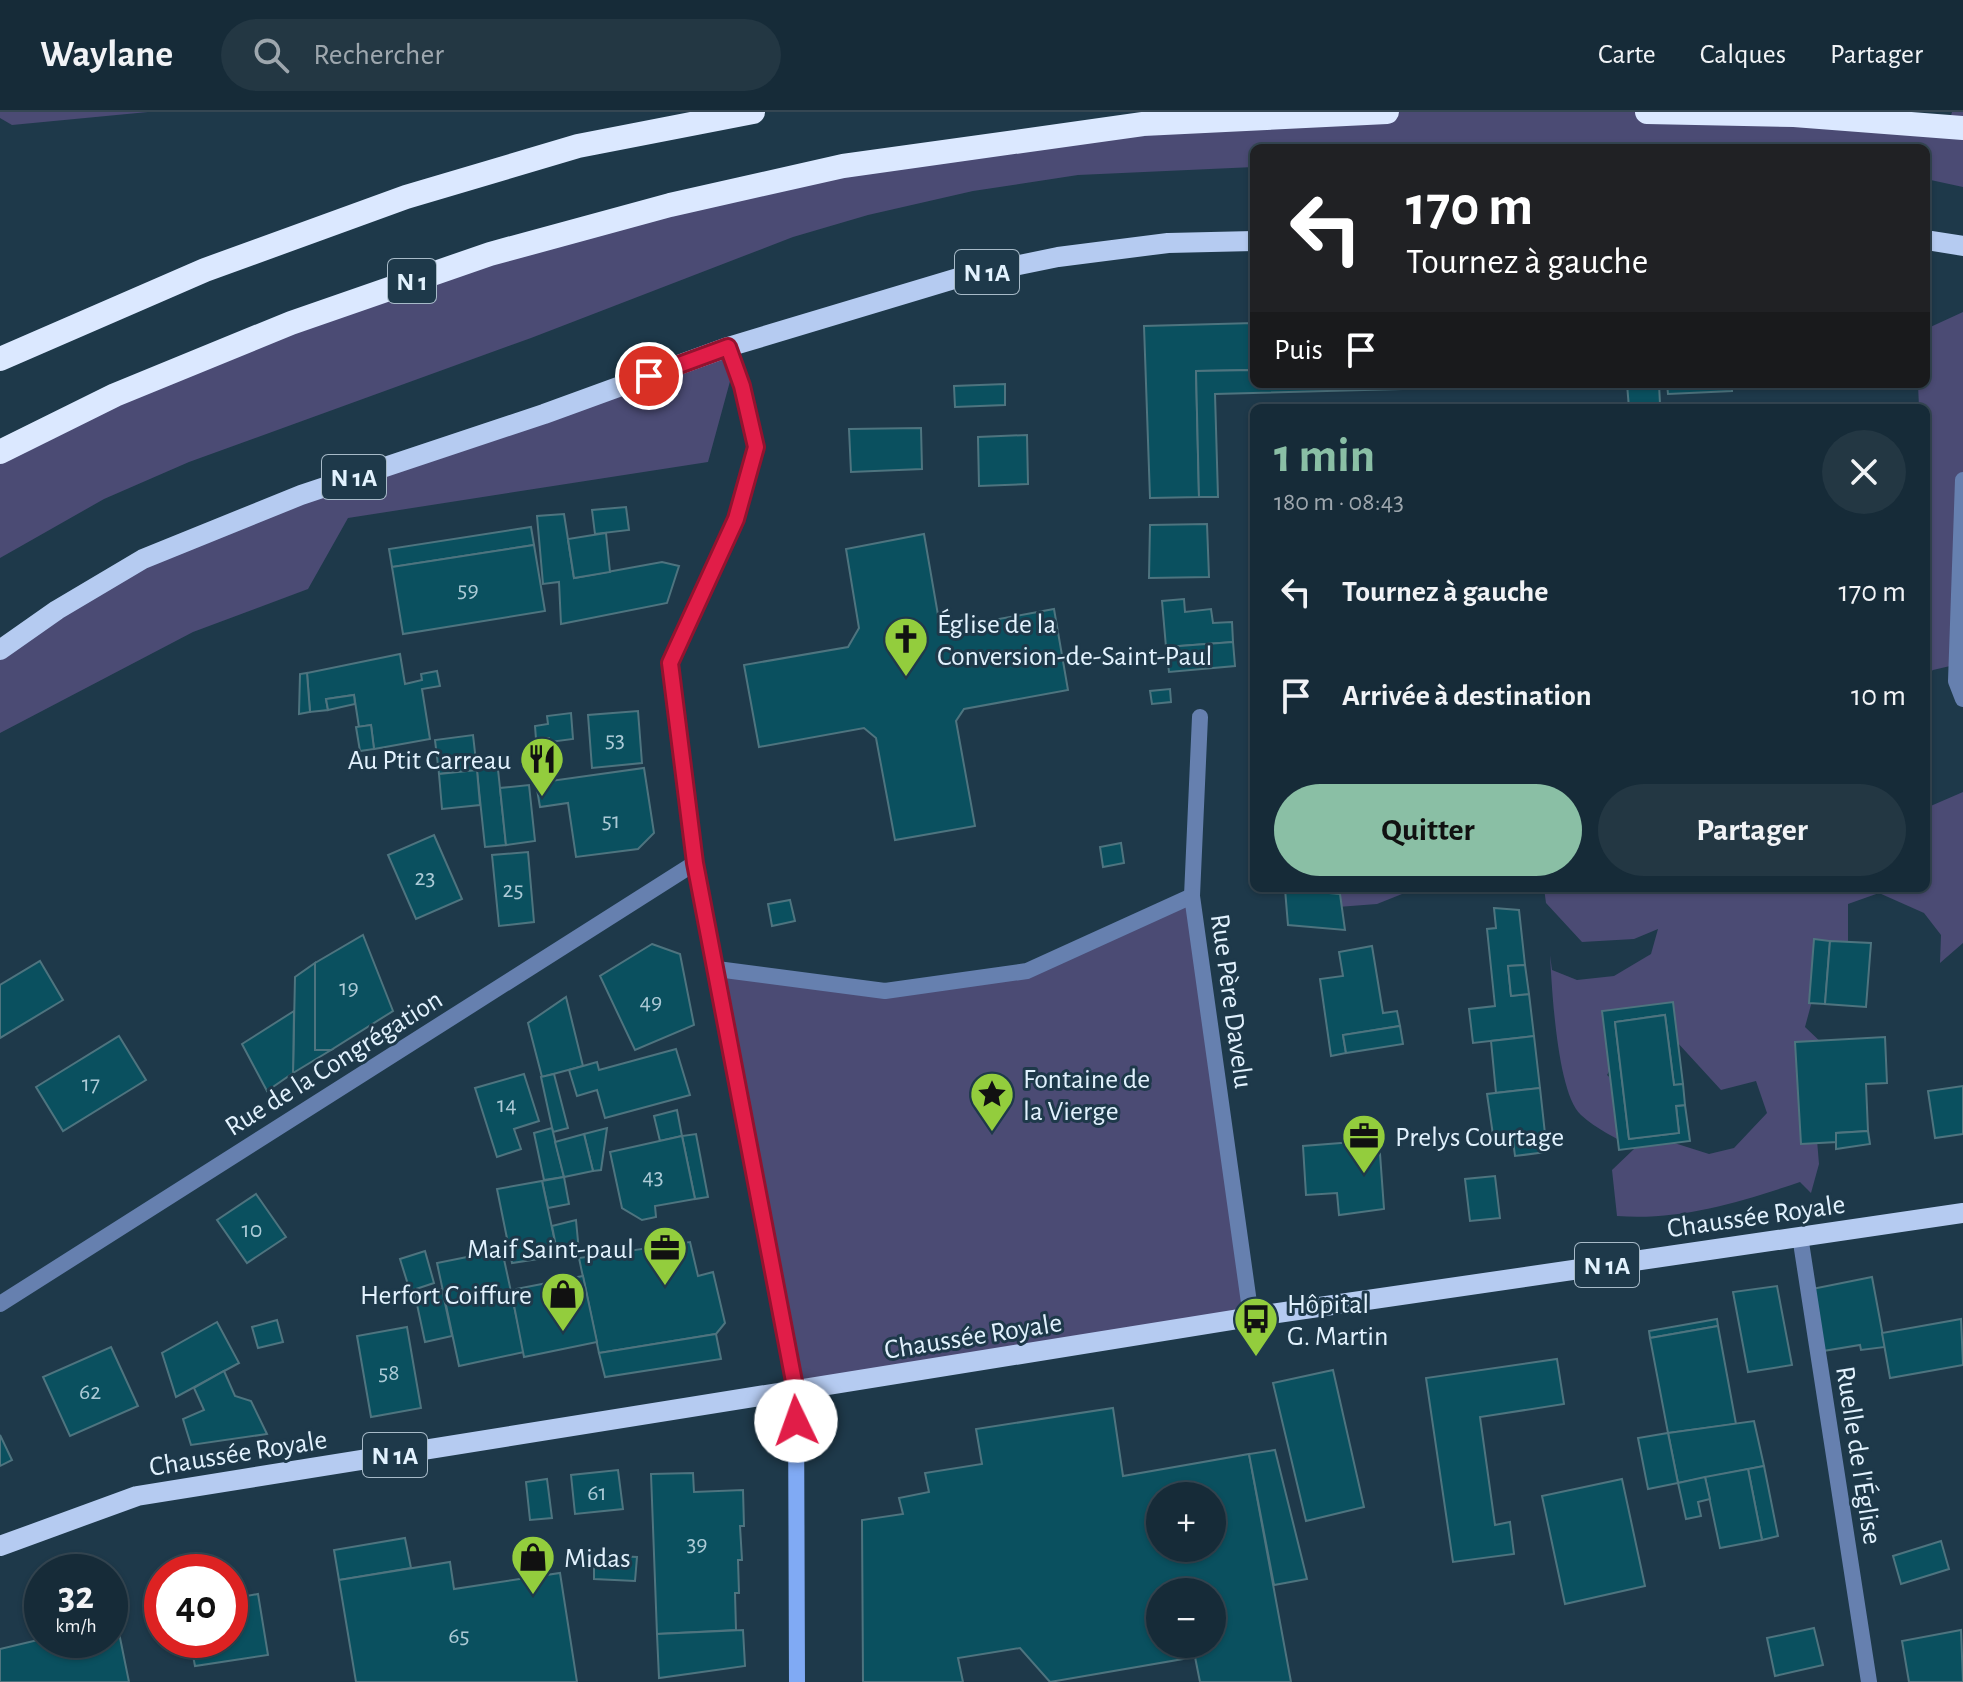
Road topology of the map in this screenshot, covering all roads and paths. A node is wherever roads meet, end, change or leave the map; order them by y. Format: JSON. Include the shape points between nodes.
{"nodes":[{"id":1,"x":753,"y":112,"type":"edge"},
{"id":2,"x":1387,"y":112,"type":"edge"},
{"id":3,"x":1647,"y":112,"type":"edge"},
{"id":4,"x":1963,"y":128,"type":"edge"},
{"id":5,"x":1250,"y":241,"type":"edge"},
{"id":6,"x":1930,"y":241,"type":"edge"},
{"id":7,"x":1963,"y":246,"type":"edge"},
{"id":8,"x":732,"y":355,"type":"junction"},
{"id":9,"x":0,"y":359,"type":"edge"},
{"id":10,"x":0,"y":452,"type":"edge"},
{"id":11,"x":1963,"y":480,"type":"edge"},
{"id":12,"x":0,"y":650,"type":"edge"},
{"id":13,"x":1963,"y":699,"type":"edge"},
{"id":14,"x":1200,"y":717,"type":"dead end"},
{"id":15,"x":695,"y":863,"type":"junction"},
{"id":16,"x":1192,"y":896,"type":"junction"},
{"id":17,"x":717,"y":969,"type":"junction"},
{"id":18,"x":1963,"y":1213,"type":"edge"},
{"id":19,"x":1800,"y":1236,"type":"junction"},
{"id":20,"x":0,"y":1304,"type":"edge"},
{"id":21,"x":1251,"y":1317,"type":"junction"},
{"id":22,"x":796,"y":1392,"type":"junction"},
{"id":23,"x":0,"y":1546,"type":"edge"},
{"id":24,"x":797,"y":1682,"type":"edge"},
{"id":25,"x":1869,"y":1682,"type":"edge"}],
"edges":[{"from":1,"to":9,"type":"highway","via":[[578,146],[406,197],[205,270]]},
{"from":2,"to":10,"type":"highway","number":"N 1","via":[[1143,124],[843,166],[670,205],[490,254],[291,323],[115,395]]},
{"from":3,"to":4,"type":"highway","via":[[1794,115]]},
{"from":5,"to":8,"type":"main road","number":"N 1A","via":[[1168,243],[1058,257],[961,277]]},
{"from":6,"to":7,"type":"main road"},
{"from":8,"to":12,"type":"main road","number":"N 1A","via":[[301,495],[143,559]]},
{"from":8,"to":15,"type":"street","via":[[756,447],[736,519],[670,663]]},
{"from":11,"to":13,"type":"street","via":[[1956,681]]},
{"from":14,"to":16,"type":"street"},
{"from":15,"to":17,"type":"street"},
{"from":15,"to":20,"type":"street","name":"Rue de la Congrégation"},
{"from":16,"to":17,"type":"street","name":"Rue Père Davelu","via":[[1027,971],[885,991]]},
{"from":16,"to":21,"type":"street","name":"Rue Père Davelu"},
{"from":17,"to":22,"type":"street"},
{"from":18,"to":19,"type":"main road","name":"Chaussée Royale","number":"N 1A"},
{"from":19,"to":21,"type":"main road","name":"Chaussée Royale","number":"N 1A"},
{"from":19,"to":25,"type":"street","name":"Ruelle de l'Église"},
{"from":21,"to":22,"type":"main road","name":"Chaussée Royale","number":"N 1A"},
{"from":22,"to":23,"type":"main road","name":"Chaussée Royale","number":"N 1A","via":[[137,1496]]},
{"from":22,"to":24,"type":"street"}]}
